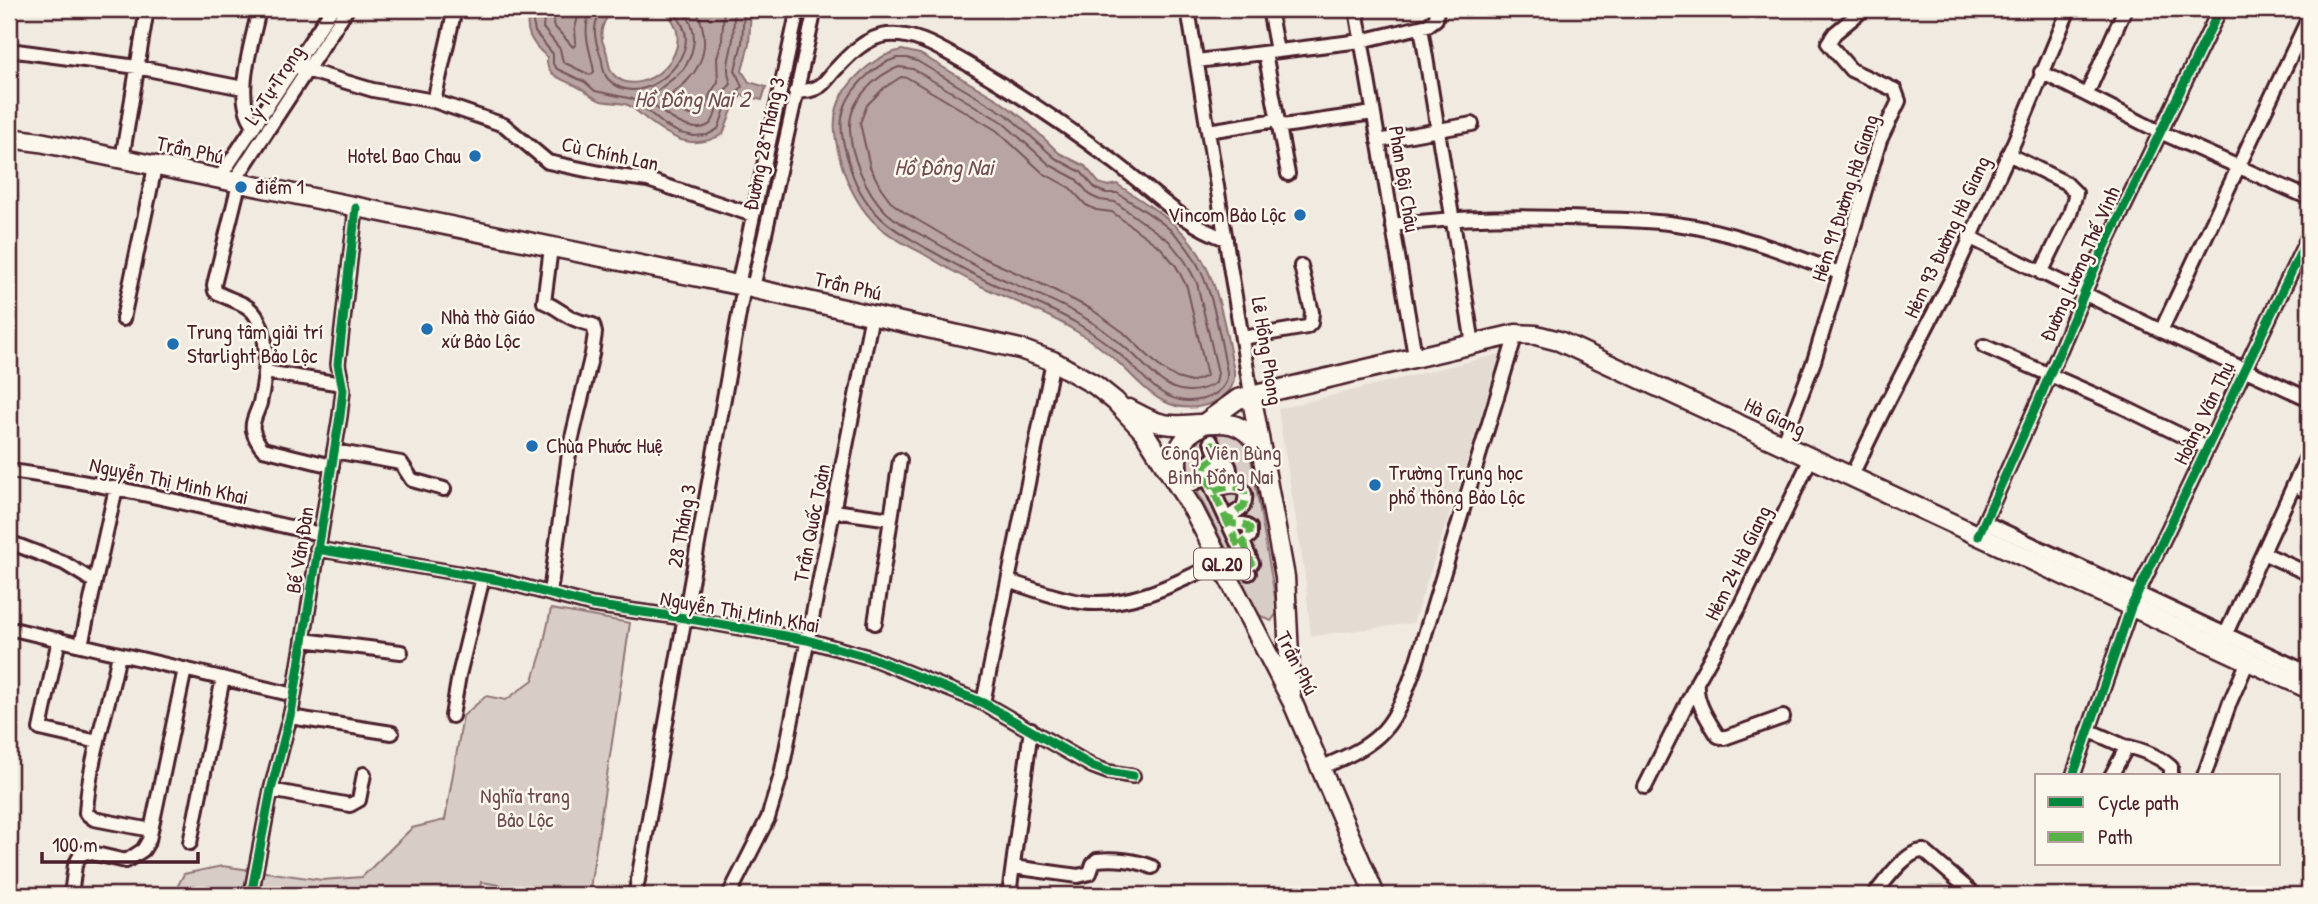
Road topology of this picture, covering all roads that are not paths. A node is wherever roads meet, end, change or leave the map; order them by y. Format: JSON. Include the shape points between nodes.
{"nodes":[{"id":1,"x":147,"y":9,"type":"edge"},
{"id":2,"x":259,"y":9,"type":"edge"},
{"id":3,"x":332,"y":9,"type":"edge"},
{"id":4,"x":347,"y":9,"type":"edge"},
{"id":5,"x":455,"y":9,"type":"edge"},
{"id":6,"x":798,"y":9,"type":"edge"},
{"id":7,"x":815,"y":9,"type":"edge"},
{"id":8,"x":1188,"y":9,"type":"edge"},
{"id":9,"x":1269,"y":9,"type":"edge"},
{"id":10,"x":1356,"y":9,"type":"edge"},
{"id":11,"x":1437,"y":9,"type":"edge"},
{"id":12,"x":1864,"y":9,"type":"edge"},
{"id":13,"x":2068,"y":9,"type":"edge"},
{"id":14,"x":2125,"y":9,"type":"edge"},
{"id":15,"x":2220,"y":9,"type":"edge"},
{"id":16,"x":2309,"y":17,"type":"edge"},
{"id":17,"x":1421,"y":27,"type":"junction"},
{"id":18,"x":1361,"y":41,"type":"junction"},
{"id":19,"x":9,"y":50,"type":"edge"},
{"id":20,"x":1271,"y":52,"type":"junction"},
{"id":21,"x":1197,"y":61,"type":"junction"},
{"id":22,"x":137,"y":67,"type":"junction"},
{"id":23,"x":301,"y":67,"type":"junction"},
{"id":24,"x":2041,"y":72,"type":"junction"},
{"id":25,"x":243,"y":88,"type":"junction"},
{"id":26,"x":795,"y":92,"type":"junction"},
{"id":27,"x":2087,"y":94,"type":"junction"},
{"id":28,"x":434,"y":101,"type":"junction"},
{"id":29,"x":1373,"y":113,"type":"junction"},
{"id":30,"x":1277,"y":120,"type":"junction"},
{"id":31,"x":1472,"y":124,"type":"dead end"},
{"id":32,"x":254,"y":125,"type":"junction"},
{"id":33,"x":1208,"y":131,"type":"junction"},
{"id":34,"x":1439,"y":131,"type":"junction"},
{"id":35,"x":2160,"y":132,"type":"junction"},
{"id":36,"x":9,"y":138,"type":"edge"},
{"id":37,"x":1378,"y":141,"type":"junction"},
{"id":38,"x":2008,"y":154,"type":"junction"},
{"id":39,"x":122,"y":159,"type":"junction"},
{"id":40,"x":155,"y":167,"type":"junction"},
{"id":41,"x":2238,"y":167,"type":"junction"},
{"id":42,"x":1289,"y":174,"type":"dead end"},
{"id":43,"x":230,"y":182,"type":"junction"},
{"id":44,"x":2309,"y":198,"type":"edge"},
{"id":45,"x":356,"y":208,"type":"junction"},
{"id":46,"x":753,"y":215,"type":"junction"},
{"id":47,"x":1454,"y":217,"type":"junction"},
{"id":48,"x":1392,"y":225,"type":"junction"},
{"id":49,"x":2309,"y":235,"type":"edge"},
{"id":50,"x":1969,"y":237,"type":"junction"},
{"id":51,"x":1226,"y":239,"type":"junction"},
{"id":52,"x":551,"y":248,"type":"junction"},
{"id":53,"x":1301,"y":266,"type":"dead end"},
{"id":54,"x":2040,"y":272,"type":"junction"},
{"id":55,"x":1839,"y":273,"type":"junction"},
{"id":56,"x":745,"y":286,"type":"junction"},
{"id":57,"x":2084,"y":294,"type":"junction"},
{"id":58,"x":872,"y":315,"type":"junction"},
{"id":59,"x":123,"y":318,"type":"dead end"},
{"id":60,"x":2161,"y":331,"type":"junction"},
{"id":61,"x":1516,"y":334,"type":"junction"},
{"id":62,"x":1242,"y":338,"type":"junction"},
{"id":63,"x":1473,"y":344,"type":"junction"},
{"id":64,"x":1984,"y":346,"type":"dead end"},
{"id":65,"x":1415,"y":356,"type":"junction"},
{"id":66,"x":1053,"y":361,"type":"junction"},
{"id":67,"x":2245,"y":369,"type":"junction"},
{"id":68,"x":265,"y":372,"type":"junction"},
{"id":69,"x":2049,"y":376,"type":"junction"},
{"id":70,"x":342,"y":384,"type":"junction"},
{"id":71,"x":1251,"y":394,"type":"junction"},
{"id":72,"x":2309,"y":399,"type":"edge"},
{"id":73,"x":1115,"y":401,"type":"junction"},
{"id":74,"x":1203,"y":422,"type":"junction"},
{"id":75,"x":1211,"y":441,"type":"dead end"},
{"id":76,"x":1782,"y":445,"type":"junction"},
{"id":77,"x":2207,"y":448,"type":"junction"},
{"id":78,"x":1261,"y":450,"type":"junction"},
{"id":79,"x":334,"y":451,"type":"junction"},
{"id":80,"x":2309,"y":452,"type":"edge"},
{"id":81,"x":1811,"y":458,"type":"junction"},
{"id":82,"x":900,"y":460,"type":"dead end"},
{"id":83,"x":332,"y":466,"type":"junction"},
{"id":84,"x":9,"y":471,"type":"edge"},
{"id":85,"x":1207,"y":477,"type":"junction"},
{"id":86,"x":1851,"y":477,"type":"junction"},
{"id":87,"x":1185,"y":484,"type":"junction"},
{"id":88,"x":2294,"y":485,"type":"junction"},
{"id":89,"x":116,"y":488,"type":"junction"},
{"id":90,"x":444,"y":489,"type":"dead end"},
{"id":91,"x":1214,"y":491,"type":"junction"},
{"id":92,"x":2309,"y":492,"type":"edge"},
{"id":93,"x":834,"y":510,"type":"junction"},
{"id":94,"x":891,"y":519,"type":"junction"},
{"id":95,"x":1981,"y":529,"type":"junction"},
{"id":96,"x":320,"y":534,"type":"junction"},
{"id":97,"x":9,"y":542,"type":"edge"},
{"id":98,"x":317,"y":549,"type":"junction"},
{"id":99,"x":2263,"y":552,"type":"junction"},
{"id":100,"x":1249,"y":556,"type":"junction"},
{"id":101,"x":1220,"y":562,"type":"junction"},
{"id":102,"x":1249,"y":573,"type":"dead end"},
{"id":103,"x":2309,"y":574,"type":"edge"},
{"id":104,"x":482,"y":577,"type":"junction"},
{"id":105,"x":94,"y":582,"type":"junction"},
{"id":106,"x":1008,"y":582,"type":"junction"},
{"id":107,"x":550,"y":593,"type":"junction"},
{"id":108,"x":2134,"y":600,"type":"junction"},
{"id":109,"x":1287,"y":615,"type":"junction"},
{"id":110,"x":685,"y":618,"type":"junction"},
{"id":111,"x":875,"y":623,"type":"dead end"},
{"id":112,"x":1251,"y":623,"type":"junction"},
{"id":113,"x":17,"y":630,"type":"dead end"},
{"id":114,"x":59,"y":639,"type":"junction"},
{"id":115,"x":303,"y":640,"type":"junction"},
{"id":116,"x":807,"y":640,"type":"junction"},
{"id":117,"x":2223,"y":641,"type":"junction"},
{"id":118,"x":81,"y":645,"type":"junction"},
{"id":119,"x":401,"y":652,"type":"dead end"},
{"id":120,"x":119,"y":654,"type":"junction"},
{"id":121,"x":2248,"y":661,"type":"junction"},
{"id":122,"x":185,"y":669,"type":"junction"},
{"id":123,"x":2309,"y":673,"type":"edge"},
{"id":124,"x":223,"y":678,"type":"junction"},
{"id":125,"x":1697,"y":682,"type":"junction"},
{"id":126,"x":2309,"y":689,"type":"edge"},
{"id":127,"x":294,"y":695,"type":"junction"},
{"id":128,"x":1292,"y":701,"type":"junction"},
{"id":129,"x":983,"y":703,"type":"junction"},
{"id":130,"x":452,"y":716,"type":"dead end"},
{"id":131,"x":290,"y":717,"type":"junction"},
{"id":132,"x":1783,"y":717,"type":"dead end"},
{"id":133,"x":1031,"y":729,"type":"junction"},
{"id":134,"x":2088,"y":730,"type":"junction"},
{"id":135,"x":392,"y":733,"type":"dead end"},
{"id":136,"x":98,"y":742,"type":"junction"},
{"id":137,"x":2124,"y":746,"type":"junction"},
{"id":138,"x":1320,"y":768,"type":"junction"},
{"id":139,"x":364,"y":774,"type":"dead end"},
{"id":140,"x":2074,"y":774,"type":"edge"},
{"id":141,"x":2112,"y":774,"type":"edge"},
{"id":142,"x":2171,"y":774,"type":"edge"},
{"id":143,"x":2205,"y":774,"type":"edge"},
{"id":144,"x":1133,"y":776,"type":"dead end"},
{"id":145,"x":1645,"y":787,"type":"dead end"},
{"id":146,"x":271,"y":790,"type":"junction"},
{"id":147,"x":151,"y":830,"type":"junction"},
{"id":148,"x":190,"y":843,"type":"dead end"},
{"id":149,"x":1013,"y":867,"type":"junction"},
{"id":150,"x":1152,"y":867,"type":"dead end"},
{"id":151,"x":71,"y":895,"type":"edge"},
{"id":152,"x":251,"y":895,"type":"edge"},
{"id":153,"x":638,"y":895,"type":"edge"},
{"id":154,"x":729,"y":895,"type":"edge"},
{"id":155,"x":1009,"y":895,"type":"edge"},
{"id":156,"x":1375,"y":895,"type":"edge"},
{"id":157,"x":1874,"y":895,"type":"edge"},
{"id":158,"x":1975,"y":895,"type":"edge"}],
"edges":[{"from":1,"to":22,"type":"street"},
{"from":2,"to":25,"type":"street"},
{"from":3,"to":23,"type":"street","name":"Lý Tự Trọng"},
{"from":4,"to":23,"type":"street","name":"Lý Tự Trọng"},
{"from":5,"to":28,"type":"street"},
{"from":6,"to":46,"type":"street","name":"Đường 28 Tháng 3"},
{"from":7,"to":26,"type":"street","name":"Đường 28 Tháng 3"},
{"from":8,"to":21,"type":"street","name":"Lê Hồng Phong"},
{"from":9,"to":20,"type":"street"},
{"from":10,"to":18,"type":"street","name":"Phan Bội Châu"},
{"from":11,"to":17,"type":"street","via":[[1436,19]]},
{"from":12,"to":55,"type":"street","name":"Hẻm 91 Đường Hà Giang","via":[[1828,43],[1851,69],[1898,92],[1899,101],[1880,140]]},
{"from":13,"to":24,"type":"street","name":"Hẻm 93 Đường Hà Giang"},
{"from":14,"to":27,"type":"street"},
{"from":15,"to":35,"type":"street","name":"Đường Lương Thế Vinh"},
{"from":16,"to":41,"type":"street"},
{"from":17,"to":18,"type":"street"},
{"from":17,"to":34,"type":"street"},
{"from":18,"to":20,"type":"street"},
{"from":18,"to":29,"type":"street","name":"Phan Bội Châu"},
{"from":19,"to":22,"type":"street"},
{"from":20,"to":21,"type":"street"},
{"from":20,"to":30,"type":"street"},
{"from":21,"to":33,"type":"street","name":"Lê Hồng Phong"},
{"from":22,"to":25,"type":"street"},
{"from":22,"to":39,"type":"street"},
{"from":23,"to":28,"type":"street","name":"Cù Chính Lan","via":[[373,90]]},
{"from":23,"to":32,"type":"street","name":"Lý Tự Trọng"},
{"from":23,"to":43,"type":"street","name":"Lý Tự Trọng"},
{"from":24,"to":27,"type":"street"},
{"from":24,"to":38,"type":"street","name":"Hẻm 93 Đường Hà Giang"},
{"from":25,"to":32,"type":"street"},
{"from":26,"to":51,"type":"street","via":[[823,84],[870,40],[887,35],[923,41],[1005,86],[1114,162],[1188,221]]},
{"from":26,"to":56,"type":"street","name":"Đường 28 Tháng 3"},
{"from":27,"to":35,"type":"street"},
{"from":28,"to":46,"type":"street","name":"Cù Chính Lan","via":[[504,125],[548,162],[648,180]]},
{"from":29,"to":30,"type":"street","via":[[1283,125]]},
{"from":29,"to":37,"type":"street","name":"Phan Bội Châu"},
{"from":30,"to":33,"type":"street"},
{"from":30,"to":42,"type":"street"},
{"from":31,"to":34,"type":"street"},
{"from":32,"to":43,"type":"street","name":"Lý Tự Trọng"},
{"from":33,"to":51,"type":"street","name":"Lê Hồng Phong"},
{"from":34,"to":37,"type":"street"},
{"from":34,"to":47,"type":"street"},
{"from":35,"to":41,"type":"street"},
{"from":35,"to":57,"type":"street","name":"Đường Lương Thế Vinh"},
{"from":36,"to":39,"type":"highway","name":"Trần Phú","number":"QL.20"},
{"from":37,"to":48,"type":"street","name":"Phan Bội Châu"},
{"from":38,"to":50,"type":"street","name":"Hẻm 93 Đường Hà Giang"},
{"from":38,"to":54,"type":"street","via":[[2066,183],[2076,193]]},
{"from":39,"to":40,"type":"highway","name":"Trần Phú","number":"QL.20"},
{"from":40,"to":43,"type":"highway","name":"Trần Phú","number":"QL.20"},
{"from":40,"to":59,"type":"street"},
{"from":41,"to":44,"type":"street"},
{"from":41,"to":60,"type":"street"},
{"from":43,"to":45,"type":"highway","name":"Trần Phú","number":"QL.20"},
{"from":43,"to":68,"type":"street","via":[[215,291],[251,309],[260,321]]},
{"from":45,"to":52,"type":"highway","name":"Trần Phú","number":"QL.20"},
{"from":45,"to":70,"type":"street","name":"Bế Văn Đàn","via":[[338,364]]},
{"from":46,"to":56,"type":"street","name":"Đường 28 Tháng 3"},
{"from":47,"to":48,"type":"street"},
{"from":47,"to":55,"type":"street","via":[[1518,215],[1675,224],[1774,249]]},
{"from":47,"to":63,"type":"street"},
{"from":48,"to":65,"type":"street","name":"Phan Bội Châu"},
{"from":49,"to":67,"type":"street","name":"Hoàng Văn Thụ"},
{"from":50,"to":54,"type":"street"},
{"from":50,"to":86,"type":"street","name":"Hẻm 93 Đường Hà Giang"},
{"from":51,"to":62,"type":"street","name":"Lê Hồng Phong"},
{"from":52,"to":56,"type":"highway","name":"Trần Phú","number":"QL.20"},
{"from":52,"to":107,"type":"street","via":[[544,302],[593,326],[595,333],[570,446]]},
{"from":53,"to":62,"type":"street","via":[[1311,323]]},
{"from":54,"to":57,"type":"street"},
{"from":55,"to":76,"type":"street","name":"Hẻm 91 Đường Hà Giang","via":[[1814,361]]},
{"from":56,"to":58,"type":"highway","name":"Trần Phú","number":"QL.20"},
{"from":56,"to":110,"type":"street","name":"28 Tháng 3"},
{"from":57,"to":60,"type":"street"},
{"from":57,"to":69,"type":"street","name":"Đường Lương Thế Vinh"},
{"from":58,"to":66,"type":"highway","name":"Trần Phú","number":"QL.20","via":[[1020,349]]},
{"from":58,"to":93,"type":"street","name":"Trần Quốc Toản"},
{"from":60,"to":67,"type":"street"},
{"from":61,"to":63,"type":"highway","name":"Hà Giang"},
{"from":61,"to":76,"type":"highway","name":"Hà Giang","via":[[1559,341]]},
{"from":61,"to":138,"type":"street","via":[[1402,705],[1385,731],[1354,754]]},
{"from":62,"to":71,"type":"street","name":"Lê Hồng Phong"},
{"from":63,"to":65,"type":"highway","name":"Hà Giang"},
{"from":64,"to":69,"type":"street"},
{"from":65,"to":71,"type":"highway","name":"Hà Giang"},
{"from":66,"to":73,"type":"highway","name":"Trần Phú","number":"QL.20"},
{"from":66,"to":106,"type":"street"},
{"from":67,"to":72,"type":"street"},
{"from":67,"to":77,"type":"street","name":"Hoàng Văn Thụ"},
{"from":68,"to":70,"type":"street"},
{"from":68,"to":83,"type":"street","via":[[253,426],[260,447]]},
{"from":69,"to":77,"type":"street"},
{"from":69,"to":95,"type":"street","name":"Đường Lương Thế Vinh"},
{"from":70,"to":79,"type":"street","name":"Bế Văn Đàn"},
{"from":71,"to":74,"type":"highway","name":"Hà Giang","number":"QL.20"},
{"from":71,"to":78,"type":"highway","name":"Lê Hồng Phong","number":"QL.20"},
{"from":73,"to":74,"type":"highway","name":"Hà Giang","number":"QL.20","via":[[1166,425]]},
{"from":73,"to":87,"type":"highway","name":"Trần Phú","number":"QL.20"},
{"from":74,"to":78,"type":"highway","name":"Hà Giang","number":"QL.20","via":[[1232,424],[1244,430]]},
{"from":74,"to":87,"type":"highway","name":"Hà Giang","number":"QL.20","via":[[1188,435],[1177,458]]},
{"from":75,"to":85,"type":"street","via":[[1217,456],[1206,464]]},
{"from":76,"to":81,"type":"highway","name":"Hà Giang"},
{"from":77,"to":108,"type":"street","name":"Hoàng Văn Thụ"},
{"from":78,"to":109,"type":"highway","name":"Lê Hồng Phong","number":"QL.20","via":[[1285,577]]},
{"from":79,"to":83,"type":"street","name":"Bế Văn Đàn"},
{"from":79,"to":90,"type":"street","via":[[401,463],[412,480]]},
{"from":80,"to":88,"type":"street"},
{"from":81,"to":86,"type":"highway","name":"Hà Giang"},
{"from":81,"to":125,"type":"street","name":"Hẻm 24 Hà Giang","via":[[1740,606]]},
{"from":82,"to":94,"type":"street"},
{"from":83,"to":96,"type":"street","name":"Bế Văn Đàn"},
{"from":84,"to":89,"type":"street","name":"Nguyễn Thị Minh Khai"},
{"from":85,"to":87,"type":"street"},
{"from":85,"to":91,"type":"street"},
{"from":86,"to":95,"type":"highway","name":"Hà Giang"},
{"from":87,"to":101,"type":"highway","name":"Trần Phú","number":"QL.20"},
{"from":88,"to":92,"type":"street"},
{"from":88,"to":99,"type":"street"},
{"from":89,"to":96,"type":"street","name":"Nguyễn Thị Minh Khai"},
{"from":89,"to":105,"type":"street"},
{"from":91,"to":100,"type":"street","via":[[1241,553]]},
{"from":91,"to":100,"type":"street","via":[[1226,482],[1246,496],[1243,507],[1229,521],[1250,528],[1250,536],[1243,541]]},
{"from":93,"to":94,"type":"street"},
{"from":93,"to":116,"type":"street","name":"Trần Quốc Toản"},
{"from":94,"to":111,"type":"street"},
{"from":95,"to":108,"type":"highway","name":"Hà Giang"},
{"from":96,"to":98,"type":"street","name":"Bế Văn Đàn"},
{"from":97,"to":105,"type":"street","via":[[64,563]]},
{"from":98,"to":104,"type":"street","name":"Nguyễn Thị Minh Khai"},
{"from":98,"to":115,"type":"street","name":"Bế Văn Đàn"},
{"from":99,"to":103,"type":"street"},
{"from":99,"to":117,"type":"street"},
{"from":100,"to":102,"type":"street"},
{"from":101,"to":106,"type":"street","via":[[1147,594],[1107,602],[1081,602]]},
{"from":101,"to":112,"type":"highway","name":"Trần Phú","number":"QL.20"},
{"from":104,"to":107,"type":"street","name":"Nguyễn Thị Minh Khai"},
{"from":104,"to":130,"type":"street"},
{"from":105,"to":118,"type":"street"},
{"from":106,"to":129,"type":"street"},
{"from":107,"to":110,"type":"street","name":"Nguyễn Thị Minh Khai","via":[[592,605]]},
{"from":108,"to":117,"type":"highway","name":"Hà Giang"},
{"from":108,"to":134,"type":"street","name":"Hoàng Văn Thụ"},
{"from":109,"to":112,"type":"highway","via":[[1275,627]]},
{"from":109,"to":128,"type":"highway","name":"Lê Hồng Phong","number":"QL.20"},
{"from":110,"to":116,"type":"street","name":"Nguyễn Thị Minh Khai"},
{"from":110,"to":153,"type":"street","name":"28 Tháng 3"},
{"from":112,"to":128,"type":"highway","name":"Trần Phú","number":"QL.20"},
{"from":113,"to":114,"type":"street"},
{"from":114,"to":118,"type":"street"},
{"from":114,"to":136,"type":"street","via":[[40,729]]},
{"from":115,"to":119,"type":"street"},
{"from":115,"to":127,"type":"street","name":"Bế Văn Đàn"},
{"from":116,"to":129,"type":"street","name":"Nguyễn Thị Minh Khai","via":[[871,658]]},
{"from":116,"to":154,"type":"street","name":"Trần Quốc Toản","via":[[768,818]]},
{"from":117,"to":121,"type":"highway","name":"Hà Giang"},
{"from":117,"to":123,"type":"street","name":"Hà Giang"},
{"from":118,"to":120,"type":"street"},
{"from":120,"to":122,"type":"street"},
{"from":120,"to":136,"type":"street"},
{"from":121,"to":126,"type":"highway","name":"Hà Giang"},
{"from":121,"to":143,"type":"street"},
{"from":122,"to":124,"type":"street"},
{"from":122,"to":147,"type":"street"},
{"from":124,"to":127,"type":"street"},
{"from":124,"to":148,"type":"street"},
{"from":125,"to":132,"type":"street","via":[[1696,692],[1718,736],[1724,738]]},
{"from":125,"to":145,"type":"street","name":"Hẻm 24 Hà Giang"},
{"from":127,"to":131,"type":"street","name":"Bế Văn Đàn"},
{"from":128,"to":138,"type":"highway","name":"Trần Phú","number":"QL.20"},
{"from":129,"to":133,"type":"street","name":"Nguyễn Thị Minh Khai"},
{"from":131,"to":135,"type":"street"},
{"from":131,"to":146,"type":"street","name":"Bế Văn Đàn"},
{"from":133,"to":144,"type":"street","name":"Nguyễn Thị Minh Khai","via":[[1092,766]]},
{"from":133,"to":149,"type":"street"},
{"from":134,"to":137,"type":"street"},
{"from":134,"to":140,"type":"street","name":"Hoàng Văn Thụ"},
{"from":136,"to":147,"type":"street","via":[[86,813],[94,819]]},
{"from":137,"to":141,"type":"street"},
{"from":137,"to":142,"type":"street","via":[[2163,761]]},
{"from":138,"to":156,"type":"highway","name":"Trần Phú","number":"QL.20"},
{"from":139,"to":146,"type":"street","via":[[359,800],[350,805]]},
{"from":146,"to":152,"type":"street","name":"Bế Văn Đàn"},
{"from":147,"to":151,"type":"street","via":[[143,850],[126,861],[81,854]]},
{"from":149,"to":150,"type":"street","via":[[1078,876],[1090,873],[1097,860]]},
{"from":149,"to":155,"type":"street"},
{"from":157,"to":158,"type":"street","via":[[1918,850]]}]}
